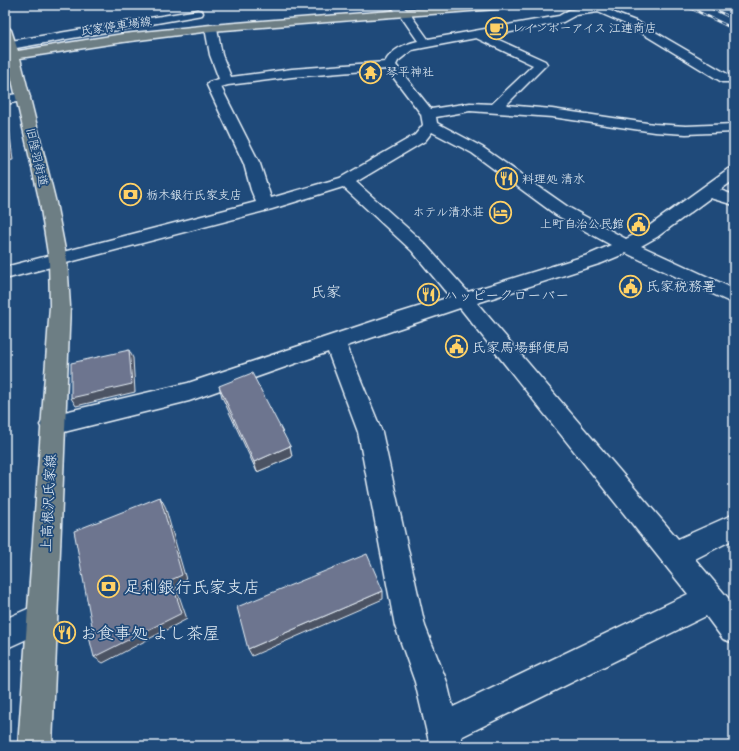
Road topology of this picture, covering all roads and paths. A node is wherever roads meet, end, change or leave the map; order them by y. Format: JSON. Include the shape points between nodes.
{"nodes":[{"id":1,"x":394,"y":5,"type":"edge"},
{"id":2,"x":510,"y":5,"type":"edge"},
{"id":3,"x":595,"y":7,"type":"edge"},
{"id":4,"x":198,"y":13,"type":"dead end"},
{"id":5,"x":404,"y":13,"type":"junction"},
{"id":6,"x":662,"y":26,"type":"dead end"},
{"id":7,"x":211,"y":28,"type":"junction"},
{"id":8,"x":644,"y":29,"type":"junction"},
{"id":9,"x":5,"y":30,"type":"edge"},
{"id":10,"x":477,"y":34,"type":"junction"},
{"id":11,"x":424,"y":43,"type":"junction"},
{"id":12,"x":9,"y":49,"type":"edge"},
{"id":13,"x":390,"y":65,"type":"junction"},
{"id":14,"x":734,"y":78,"type":"edge"},
{"id":15,"x":226,"y":81,"type":"junction"},
{"id":16,"x":23,"y":97,"type":"junction"},
{"id":17,"x":5,"y":100,"type":"edge"},
{"id":18,"x":496,"y":108,"type":"junction"},
{"id":19,"x":429,"y":120,"type":"junction"},
{"id":20,"x":734,"y":128,"type":"edge"},
{"id":21,"x":734,"y":172,"type":"edge"},
{"id":22,"x":346,"y":181,"type":"junction"},
{"id":23,"x":708,"y":192,"type":"junction"},
{"id":24,"x":734,"y":200,"type":"edge"},
{"id":25,"x":266,"y":205,"type":"junction"},
{"id":26,"x":626,"y":246,"type":"junction"},
{"id":27,"x":58,"y":260,"type":"junction"},
{"id":28,"x":5,"y":273,"type":"edge"},
{"id":29,"x":734,"y":297,"type":"edge"},
{"id":30,"x":464,"y":300,"type":"junction"},
{"id":31,"x":335,"y":342,"type":"junction"},
{"id":32,"x":52,"y":425,"type":"junction"},
{"id":33,"x":734,"y":526,"type":"edge"},
{"id":34,"x":674,"y":555,"type":"junction"},
{"id":35,"x":710,"y":599,"type":"junction"},
{"id":36,"x":41,"y":618,"type":"junction"},
{"id":37,"x":734,"y":628,"type":"edge"},
{"id":38,"x":5,"y":634,"type":"edge"},
{"id":39,"x":445,"y":738,"type":"edge"},
{"id":40,"x":35,"y":746,"type":"edge"}],
"edges":[{"from":1,"to":5,"type":"street"},
{"from":2,"to":5,"type":"main road","name":"氏家停車場線"},
{"from":3,"to":8,"type":"street"},
{"from":3,"to":10,"type":"street","via":[[573,12],[563,19]]},
{"from":4,"to":12,"type":"street"},
{"from":5,"to":7,"type":"main road","name":"氏家停車場線"},
{"from":5,"to":11,"type":"street"},
{"from":6,"to":8,"type":"street"},
{"from":7,"to":12,"type":"main road","name":"氏家停車場線"},
{"from":7,"to":15,"type":"street","via":[[216,55]]},
{"from":8,"to":14,"type":"street","via":[[727,79]]},
{"from":9,"to":12,"type":"main road","name":"旧陸羽街道"},
{"from":10,"to":11,"type":"street"},
{"from":10,"to":18,"type":"street","via":[[541,64]]},
{"from":11,"to":13,"type":"street","via":[[408,47]]},
{"from":12,"to":16,"type":"main road","name":"旧陸羽街道"},
{"from":13,"to":15,"type":"street"},
{"from":13,"to":19,"type":"street"},
{"from":15,"to":25,"type":"street","via":[[214,85],[252,164]]},
{"from":16,"to":17,"type":"street"},
{"from":16,"to":27,"type":"main road","name":"旧陸羽街道","via":[[48,203]]},
{"from":18,"to":19,"type":"street","via":[[470,107]]},
{"from":18,"to":20,"type":"street","via":[[552,113],[654,128]]},
{"from":19,"to":22,"type":"street","via":[[420,138]]},
{"from":19,"to":26,"type":"street","via":[[477,150],[562,211]]},
{"from":21,"to":23,"type":"street"},
{"from":22,"to":25,"type":"street"},
{"from":22,"to":30,"type":"street","via":[[418,247]]},
{"from":23,"to":24,"type":"street"},
{"from":23,"to":26,"type":"street","via":[[652,233]]},
{"from":25,"to":27,"type":"street"},
{"from":26,"to":29,"type":"street"},
{"from":26,"to":30,"type":"street","via":[[560,271]]},
{"from":27,"to":28,"type":"street"},
{"from":27,"to":32,"type":"main road","name":"上高根沢氏家線","via":[[60,306]]},
{"from":30,"to":31,"type":"street"},
{"from":30,"to":34,"type":"street"},
{"from":31,"to":32,"type":"street","via":[[164,400]]},
{"from":31,"to":39,"type":"street","via":[[370,432],[410,626],[431,682]]},
{"from":32,"to":36,"type":"main road","name":"上高根沢氏家線"},
{"from":33,"to":34,"type":"street"},
{"from":34,"to":35,"type":"street"},
{"from":35,"to":37,"type":"street"},
{"from":35,"to":39,"type":"street"},
{"from":36,"to":38,"type":"street"},
{"from":36,"to":40,"type":"main road","name":"上高根沢氏家線"}]}
